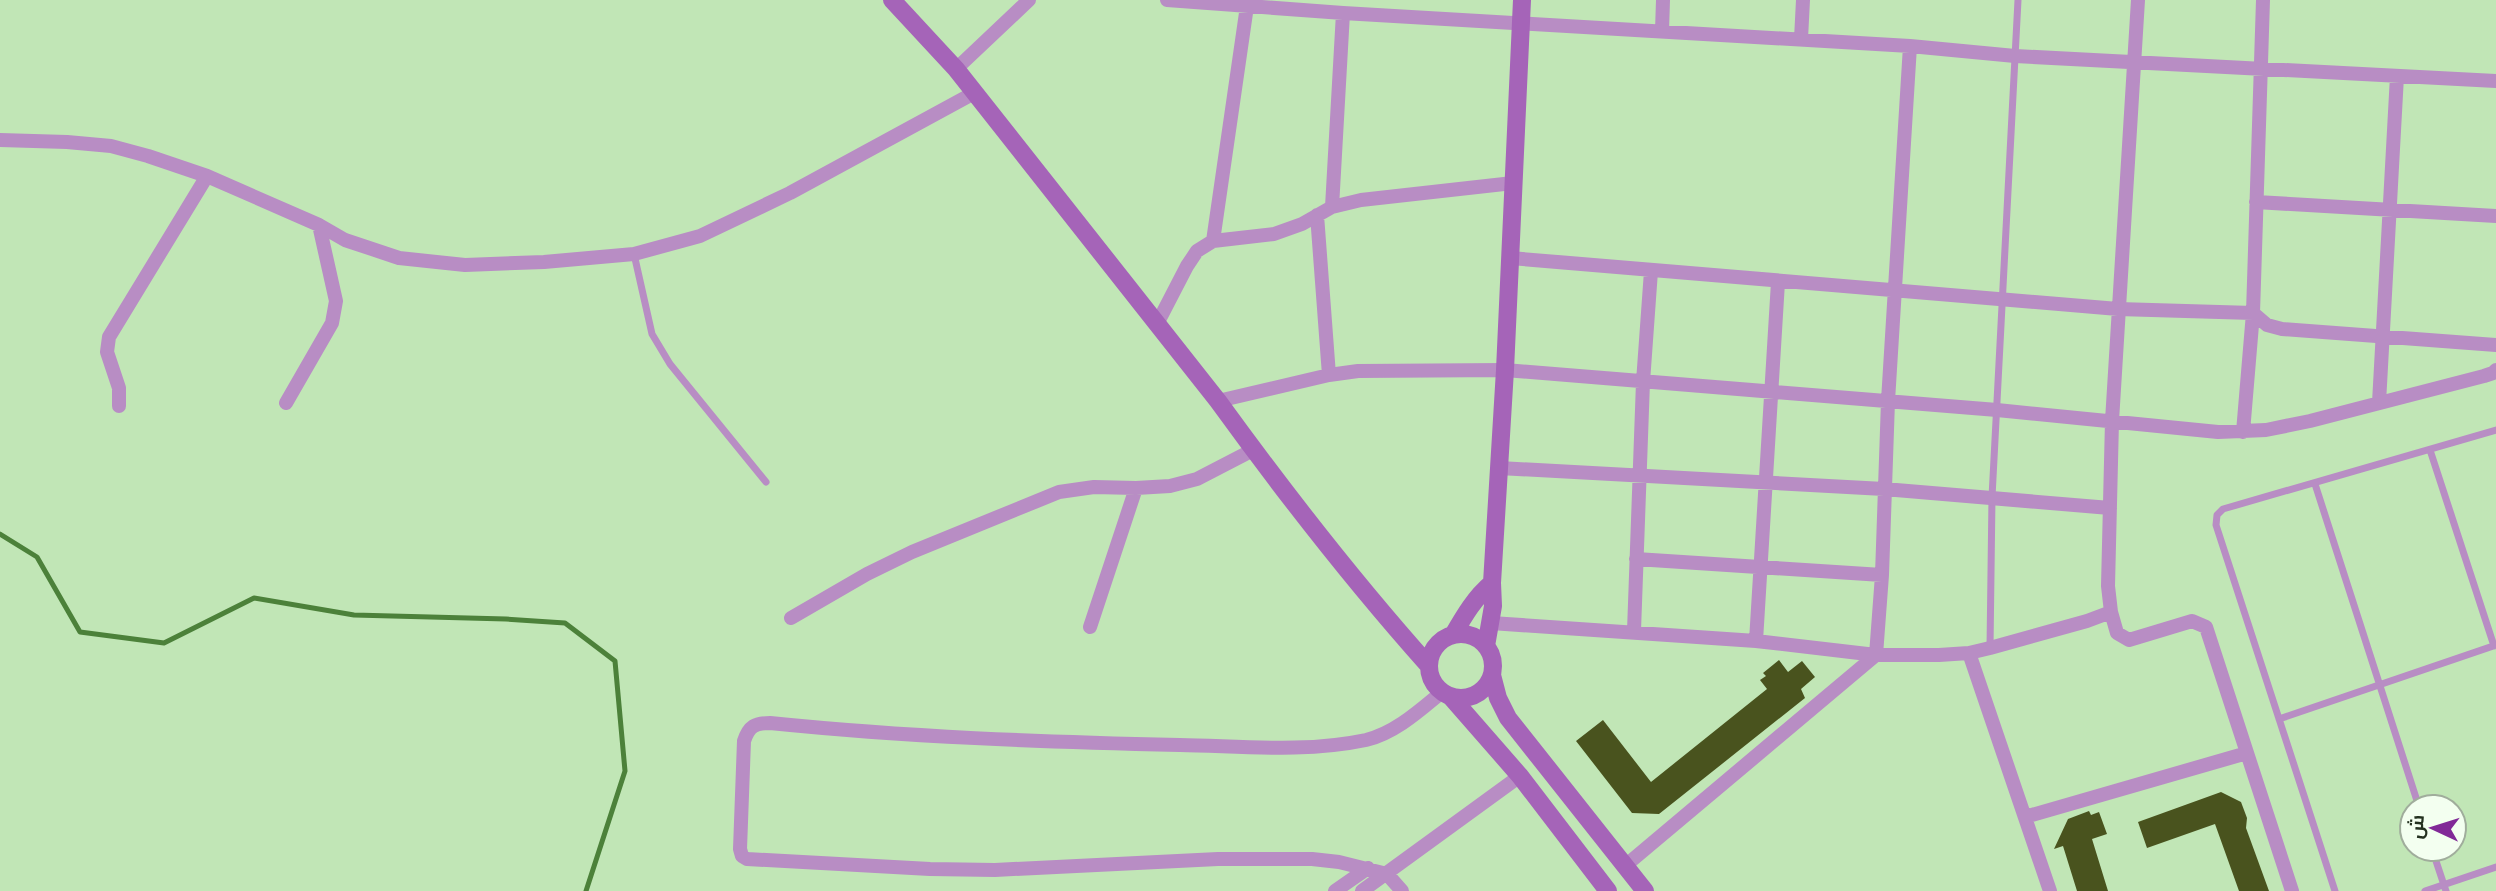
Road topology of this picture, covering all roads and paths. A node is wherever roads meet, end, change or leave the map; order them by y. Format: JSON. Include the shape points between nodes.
{"nodes":[{"id":1,"x":891,"y":0,"type":"edge"},
{"id":2,"x":1029,"y":0,"type":"edge"},
{"id":3,"x":1167,"y":0,"type":"edge"},
{"id":4,"x":1522,"y":0,"type":"edge"},
{"id":5,"x":1663,"y":0,"type":"edge"},
{"id":6,"x":1803,"y":0,"type":"edge"},
{"id":7,"x":2018,"y":0,"type":"edge"},
{"id":8,"x":2138,"y":0,"type":"edge"},
{"id":9,"x":2263,"y":0,"type":"edge"},
{"id":10,"x":1247,"y":6,"type":"junction"},
{"id":11,"x":1343,"y":13,"type":"junction"},
{"id":12,"x":1521,"y":22,"type":"junction"},
{"id":13,"x":1662,"y":31,"type":"junction"},
{"id":14,"x":1801,"y":39,"type":"junction"},
{"id":15,"x":1910,"y":46,"type":"junction"},
{"id":16,"x":2015,"y":56,"type":"junction"},
{"id":17,"x":2134,"y":63,"type":"junction"},
{"id":18,"x":956,"y":69,"type":"junction"},
{"id":19,"x":2259,"y":69,"type":"junction"},
{"id":20,"x":2397,"y":76,"type":"junction"},
{"id":21,"x":2496,"y":81,"type":"edge"},
{"id":22,"x":974,"y":93,"type":"junction"},
{"id":23,"x":0,"y":141,"type":"edge"},
{"id":24,"x":207,"y":176,"type":"junction"},
{"id":25,"x":1513,"y":183,"type":"junction"},
{"id":26,"x":2256,"y":202,"type":"junction"},
{"id":27,"x":1332,"y":207,"type":"junction"},
{"id":28,"x":2389,"y":208,"type":"junction"},
{"id":29,"x":1317,"y":215,"type":"junction"},
{"id":30,"x":2496,"y":216,"type":"edge"},
{"id":31,"x":319,"y":225,"type":"junction"},
{"id":32,"x":1213,"y":241,"type":"junction"},
{"id":33,"x":634,"y":254,"type":"junction"},
{"id":34,"x":1510,"y":258,"type":"junction"},
{"id":35,"x":1651,"y":271,"type":"junction"},
{"id":36,"x":1778,"y":282,"type":"junction"},
{"id":37,"x":1896,"y":291,"type":"junction"},
{"id":38,"x":2003,"y":300,"type":"junction"},
{"id":39,"x":2118,"y":310,"type":"junction"},
{"id":40,"x":2253,"y":313,"type":"junction"},
{"id":41,"x":1157,"y":324,"type":"junction"},
{"id":42,"x":2382,"y":335,"type":"junction"},
{"id":43,"x":2496,"y":345,"type":"edge"},
{"id":44,"x":1505,"y":370,"type":"junction"},
{"id":45,"x":2496,"y":370,"type":"edge"},
{"id":46,"x":1329,"y":375,"type":"junction"},
{"id":47,"x":1643,"y":382,"type":"junction"},
{"id":48,"x":1770,"y":391,"type":"junction"},
{"id":49,"x":1218,"y":401,"type":"junction"},
{"id":50,"x":1888,"y":401,"type":"junction"},
{"id":51,"x":286,"y":403,"type":"dead end"},
{"id":52,"x":2379,"y":403,"type":"junction"},
{"id":53,"x":119,"y":406,"type":"dead end"},
{"id":54,"x":1997,"y":410,"type":"junction"},
{"id":55,"x":2112,"y":421,"type":"junction"},
{"id":56,"x":2496,"y":430,"type":"edge"},
{"id":57,"x":2243,"y":432,"type":"junction"},
{"id":58,"x":1253,"y":450,"type":"junction"},
{"id":59,"x":2430,"y":450,"type":"junction"},
{"id":60,"x":1499,"y":468,"type":"junction"},
{"id":61,"x":1639,"y":476,"type":"junction"},
{"id":62,"x":766,"y":482,"type":"dead end"},
{"id":63,"x":1766,"y":483,"type":"junction"},
{"id":64,"x":2315,"y":484,"type":"junction"},
{"id":65,"x":1136,"y":488,"type":"junction"},
{"id":66,"x":1884,"y":489,"type":"junction"},
{"id":67,"x":1992,"y":497,"type":"junction"},
{"id":68,"x":2110,"y":508,"type":"junction"},
{"id":69,"x":1636,"y":559,"type":"junction"},
{"id":70,"x":1760,"y":569,"type":"junction"},
{"id":71,"x":1882,"y":575,"type":"junction"},
{"id":72,"x":1492,"y":583,"type":"junction"},
{"id":73,"x":2111,"y":612,"type":"junction"},
{"id":74,"x":791,"y":618,"type":"dead end"},
{"id":75,"x":1491,"y":623,"type":"junction"},
{"id":76,"x":1090,"y":626,"type":"dead end"},
{"id":77,"x":1634,"y":631,"type":"junction"},
{"id":78,"x":1398,"y":632,"type":"junction"},
{"id":79,"x":1448,"y":637,"type":"junction"},
{"id":80,"x":1756,"y":641,"type":"junction"},
{"id":81,"x":1486,"y":646,"type":"junction"},
{"id":82,"x":2495,"y":646,"type":"edge"},
{"id":83,"x":1990,"y":648,"type":"junction"},
{"id":84,"x":1969,"y":653,"type":"junction"},
{"id":85,"x":1876,"y":655,"type":"junction"},
{"id":86,"x":1429,"y":666,"type":"junction"},
{"id":87,"x":1492,"y":676,"type":"junction"},
{"id":88,"x":2380,"y":685,"type":"junction"},
{"id":89,"x":1446,"y":695,"type":"junction"},
{"id":90,"x":2278,"y":719,"type":"junction"},
{"id":91,"x":2247,"y":752,"type":"junction"},
{"id":92,"x":1521,"y":776,"type":"junction"},
{"id":93,"x":2415,"y":793,"type":"edge"},
{"id":94,"x":2025,"y":817,"type":"junction"},
{"id":95,"x":2437,"y":863,"type":"edge"},
{"id":96,"x":1625,"y":866,"type":"junction"},
{"id":97,"x":2496,"y":867,"type":"edge"},
{"id":98,"x":1368,"y":868,"type":"junction"},
{"id":99,"x":1387,"y":874,"type":"junction"},
{"id":100,"x":2445,"y":888,"type":"edge"},
{"id":101,"x":1335,"y":891,"type":"edge"},
{"id":102,"x":1363,"y":891,"type":"edge"},
{"id":103,"x":1402,"y":891,"type":"edge"},
{"id":104,"x":1608,"y":891,"type":"edge"},
{"id":105,"x":1645,"y":891,"type":"edge"},
{"id":106,"x":2050,"y":891,"type":"edge"},
{"id":107,"x":2292,"y":891,"type":"edge"},
{"id":108,"x":2335,"y":891,"type":"edge"},
{"id":109,"x":2425,"y":891,"type":"edge"}],
"edges":[{"from":1,"to":18,"type":"main road"},
{"from":2,"to":18,"type":"street"},
{"from":3,"to":10,"type":"street"},
{"from":4,"to":12,"type":"main road"},
{"from":5,"to":13,"type":"street"},
{"from":6,"to":14,"type":"street"},
{"from":7,"to":16,"type":"lane"},
{"from":8,"to":17,"type":"street"},
{"from":9,"to":19,"type":"street"},
{"from":10,"to":11,"type":"street"},
{"from":10,"to":32,"type":"street"},
{"from":11,"to":12,"type":"street"},
{"from":11,"to":27,"type":"street"},
{"from":12,"to":13,"type":"street"},
{"from":12,"to":25,"type":"main road"},
{"from":13,"to":14,"type":"street"},
{"from":14,"to":15,"type":"street"},
{"from":15,"to":16,"type":"street"},
{"from":15,"to":37,"type":"street"},
{"from":16,"to":17,"type":"street"},
{"from":16,"to":38,"type":"lane"},
{"from":17,"to":19,"type":"street"},
{"from":17,"to":39,"type":"street"},
{"from":18,"to":22,"type":"main road"},
{"from":19,"to":20,"type":"street"},
{"from":19,"to":26,"type":"street"},
{"from":20,"to":21,"type":"street"},
{"from":20,"to":28,"type":"street"},
{"from":22,"to":33,"type":"street","via":[[790,193],[700,236]]},
{"from":22,"to":41,"type":"main road"},
{"from":23,"to":24,"type":"street","via":[[111,146]]},
{"from":24,"to":31,"type":"street"},
{"from":24,"to":53,"type":"street","via":[[109,337],[107,352],[119,387]]},
{"from":25,"to":27,"type":"street","via":[[1380,197]]},
{"from":25,"to":34,"type":"main road"},
{"from":26,"to":28,"type":"street"},
{"from":26,"to":40,"type":"street"},
{"from":27,"to":29,"type":"street"},
{"from":28,"to":30,"type":"street"},
{"from":28,"to":42,"type":"street"},
{"from":29,"to":32,"type":"street","via":[[1274,234]]},
{"from":29,"to":46,"type":"street"},
{"from":31,"to":33,"type":"street","via":[[345,240],[399,258],[465,265]]},
{"from":31,"to":51,"type":"street","via":[[336,301],[332,323]]},
{"from":32,"to":41,"type":"street","via":[[1197,251]]},
{"from":33,"to":62,"type":"lane","via":[[652,334],[679,376]]},
{"from":34,"to":35,"type":"street"},
{"from":34,"to":44,"type":"main road"},
{"from":35,"to":36,"type":"street"},
{"from":35,"to":47,"type":"street"},
{"from":36,"to":37,"type":"street"},
{"from":36,"to":48,"type":"street"},
{"from":37,"to":38,"type":"street"},
{"from":37,"to":50,"type":"street"},
{"from":38,"to":39,"type":"street"},
{"from":38,"to":54,"type":"lane"},
{"from":39,"to":40,"type":"street"},
{"from":39,"to":55,"type":"street"},
{"from":40,"to":42,"type":"street","via":[[2274,328]]},
{"from":40,"to":57,"type":"street"},
{"from":41,"to":49,"type":"main road"},
{"from":42,"to":43,"type":"street"},
{"from":42,"to":52,"type":"street"},
{"from":44,"to":46,"type":"street","via":[[1405,369]]},
{"from":44,"to":47,"type":"street"},
{"from":44,"to":60,"type":"main road"},
{"from":45,"to":52,"type":"street"},
{"from":46,"to":49,"type":"street"},
{"from":47,"to":48,"type":"street"},
{"from":47,"to":61,"type":"street"},
{"from":48,"to":50,"type":"street"},
{"from":48,"to":63,"type":"street"},
{"from":49,"to":58,"type":"main road"},
{"from":50,"to":54,"type":"street"},
{"from":50,"to":66,"type":"street"},
{"from":52,"to":57,"type":"street"},
{"from":54,"to":55,"type":"street"},
{"from":54,"to":67,"type":"lane"},
{"from":55,"to":57,"type":"street"},
{"from":55,"to":68,"type":"street"},
{"from":56,"to":59,"type":"lane"},
{"from":58,"to":65,"type":"street","via":[[1197,480]]},
{"from":58,"to":78,"type":"main road"},
{"from":59,"to":64,"type":"lane"},
{"from":59,"to":82,"type":"lane"},
{"from":60,"to":61,"type":"street"},
{"from":60,"to":72,"type":"main road"},
{"from":61,"to":63,"type":"street"},
{"from":61,"to":69,"type":"street"},
{"from":63,"to":66,"type":"street"},
{"from":63,"to":70,"type":"street"},
{"from":64,"to":88,"type":"lane"},
{"from":64,"to":90,"type":"lane","via":[[2223,509],[2216,518]]},
{"from":65,"to":74,"type":"street","via":[[1059,492],[912,552]]},
{"from":65,"to":76,"type":"street"},
{"from":66,"to":67,"type":"street"},
{"from":66,"to":71,"type":"street"},
{"from":67,"to":68,"type":"street"},
{"from":67,"to":83,"type":"lane"},
{"from":68,"to":73,"type":"street"},
{"from":69,"to":70,"type":"street"},
{"from":69,"to":77,"type":"street"},
{"from":70,"to":71,"type":"street"},
{"from":70,"to":80,"type":"street"},
{"from":71,"to":85,"type":"street"},
{"from":72,"to":75,"type":"main road"},
{"from":72,"to":79,"type":"main road"},
{"from":73,"to":83,"type":"street"},
{"from":73,"to":91,"type":"street","via":[[2117,633],[2129,640],[2192,621],[2206,627]]},
{"from":75,"to":77,"type":"street"},
{"from":75,"to":81,"type":"main road"},
{"from":77,"to":80,"type":"street"},
{"from":78,"to":79,"type":"main road","via":[[1420,639]]},
{"from":78,"to":86,"type":"main road"},
{"from":79,"to":81,"type":"main road","via":[[1471,636]]},
{"from":79,"to":86,"type":"main road","via":[[1431,656]]},
{"from":80,"to":85,"type":"street"},
{"from":81,"to":87,"type":"main road"},
{"from":82,"to":88,"type":"lane"},
{"from":83,"to":84,"type":"street"},
{"from":84,"to":85,"type":"street"},
{"from":84,"to":94,"type":"street"},
{"from":85,"to":96,"type":"street"},
{"from":86,"to":89,"type":"main road","via":[[1435,685]]},
{"from":87,"to":89,"type":"main road","via":[[1481,692],[1461,699]]},
{"from":87,"to":96,"type":"main road","via":[[1508,718]]},
{"from":88,"to":90,"type":"lane"},
{"from":88,"to":93,"type":"lane"},
{"from":89,"to":92,"type":"main road"},
{"from":89,"to":98,"type":"street","via":[[1368,740],[1317,748],[1021,742],[770,723],[754,725],[744,741],[740,849],[747,859],[995,870],[1312,859]]},
{"from":90,"to":108,"type":"lane"},
{"from":91,"to":94,"type":"street"},
{"from":91,"to":107,"type":"street"},
{"from":92,"to":99,"type":"street"},
{"from":92,"to":104,"type":"main road"},
{"from":94,"to":106,"type":"street"},
{"from":95,"to":100,"type":"lane"},
{"from":96,"to":105,"type":"main road"},
{"from":97,"to":100,"type":"lane"},
{"from":98,"to":99,"type":"street"},
{"from":98,"to":101,"type":"street"},
{"from":99,"to":102,"type":"street"},
{"from":99,"to":103,"type":"street"},
{"from":100,"to":109,"type":"lane"}]}
